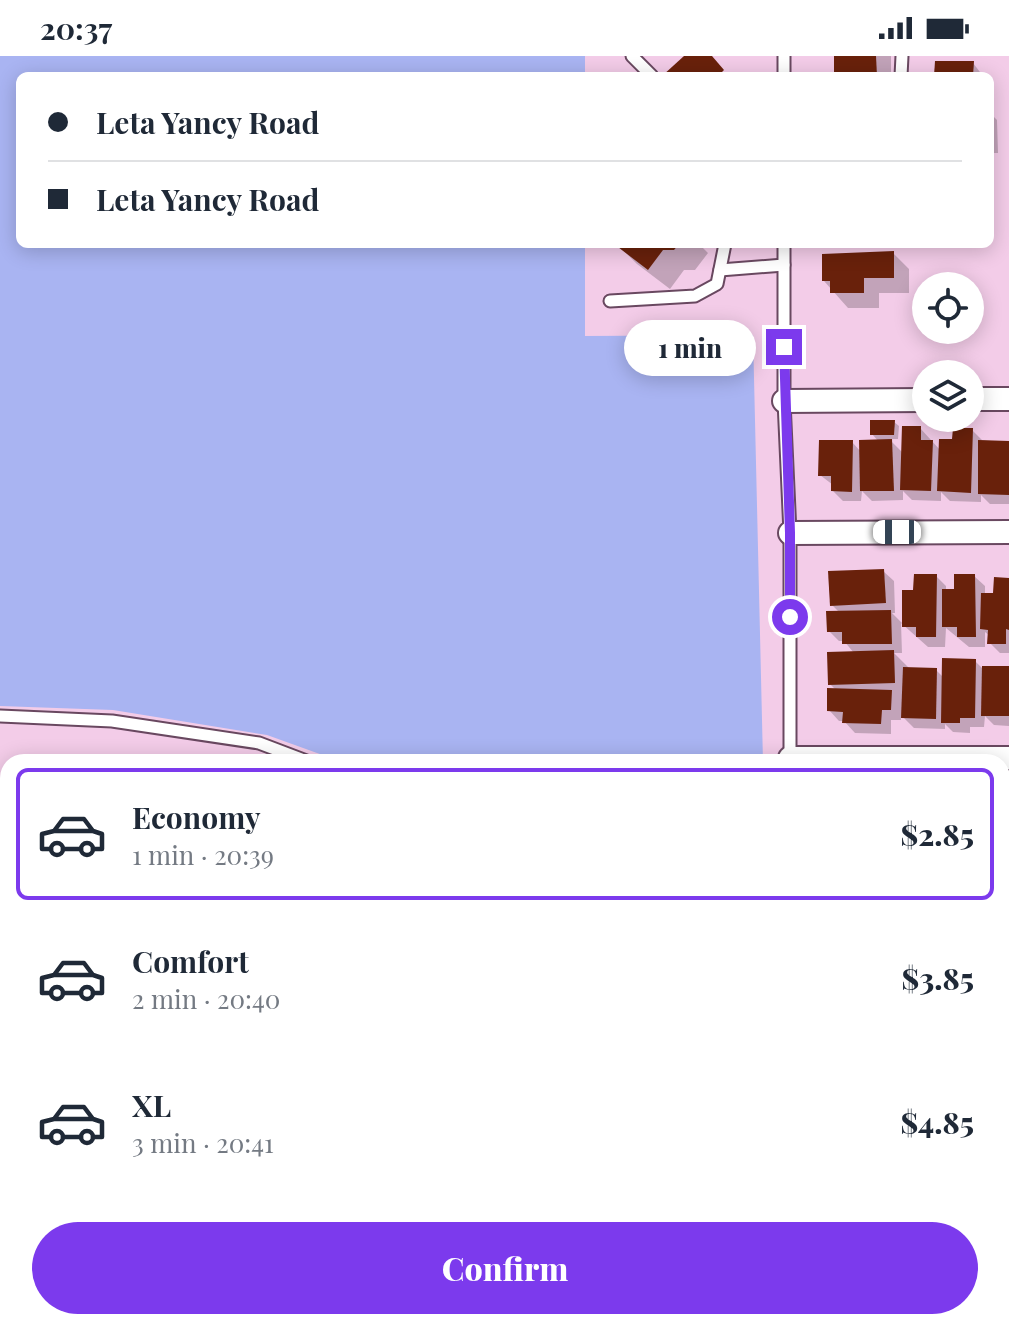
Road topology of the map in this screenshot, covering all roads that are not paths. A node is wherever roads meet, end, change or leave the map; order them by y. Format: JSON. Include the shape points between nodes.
{"nodes":[{"id":1,"x":632,"y":56,"type":"edge"},
{"id":2,"x":648,"y":72,"type":"edge"},
{"id":3,"x":724,"y":248,"type":"edge"},
{"id":4,"x":784,"y":248,"type":"edge"},
{"id":5,"x":784,"y":265,"type":"junction"},
{"id":6,"x":720,"y":270,"type":"junction"},
{"id":7,"x":610,"y":301,"type":"dead end"},
{"id":8,"x":984,"y":399,"type":"edge"},
{"id":9,"x":1009,"y":399,"type":"edge"},
{"id":10,"x":912,"y":400,"type":"edge"},
{"id":11,"x":784,"y":401,"type":"junction"},
{"id":12,"x":1009,"y":532,"type":"edge"},
{"id":13,"x":790,"y":533,"type":"junction"},
{"id":14,"x":0,"y":716,"type":"edge"},
{"id":15,"x":288,"y":754,"type":"edge"},
{"id":16,"x":790,"y":754,"type":"edge"}],
"edges":[{"from":1,"to":2,"type":"lane"},
{"from":3,"to":6,"type":"lane"},
{"from":4,"to":5,"type":"lane"},
{"from":5,"to":6,"type":"lane"},
{"from":5,"to":11,"type":"lane"},
{"from":6,"to":7,"type":"lane","via":[[717,284],[695,296]]},
{"from":8,"to":9,"type":"street"},
{"from":10,"to":11,"type":"street"},
{"from":11,"to":13,"type":"lane"},
{"from":12,"to":13,"type":"street"},
{"from":13,"to":16,"type":"lane"},
{"from":14,"to":15,"type":"lane","via":[[127,723],[259,743]]}]}
